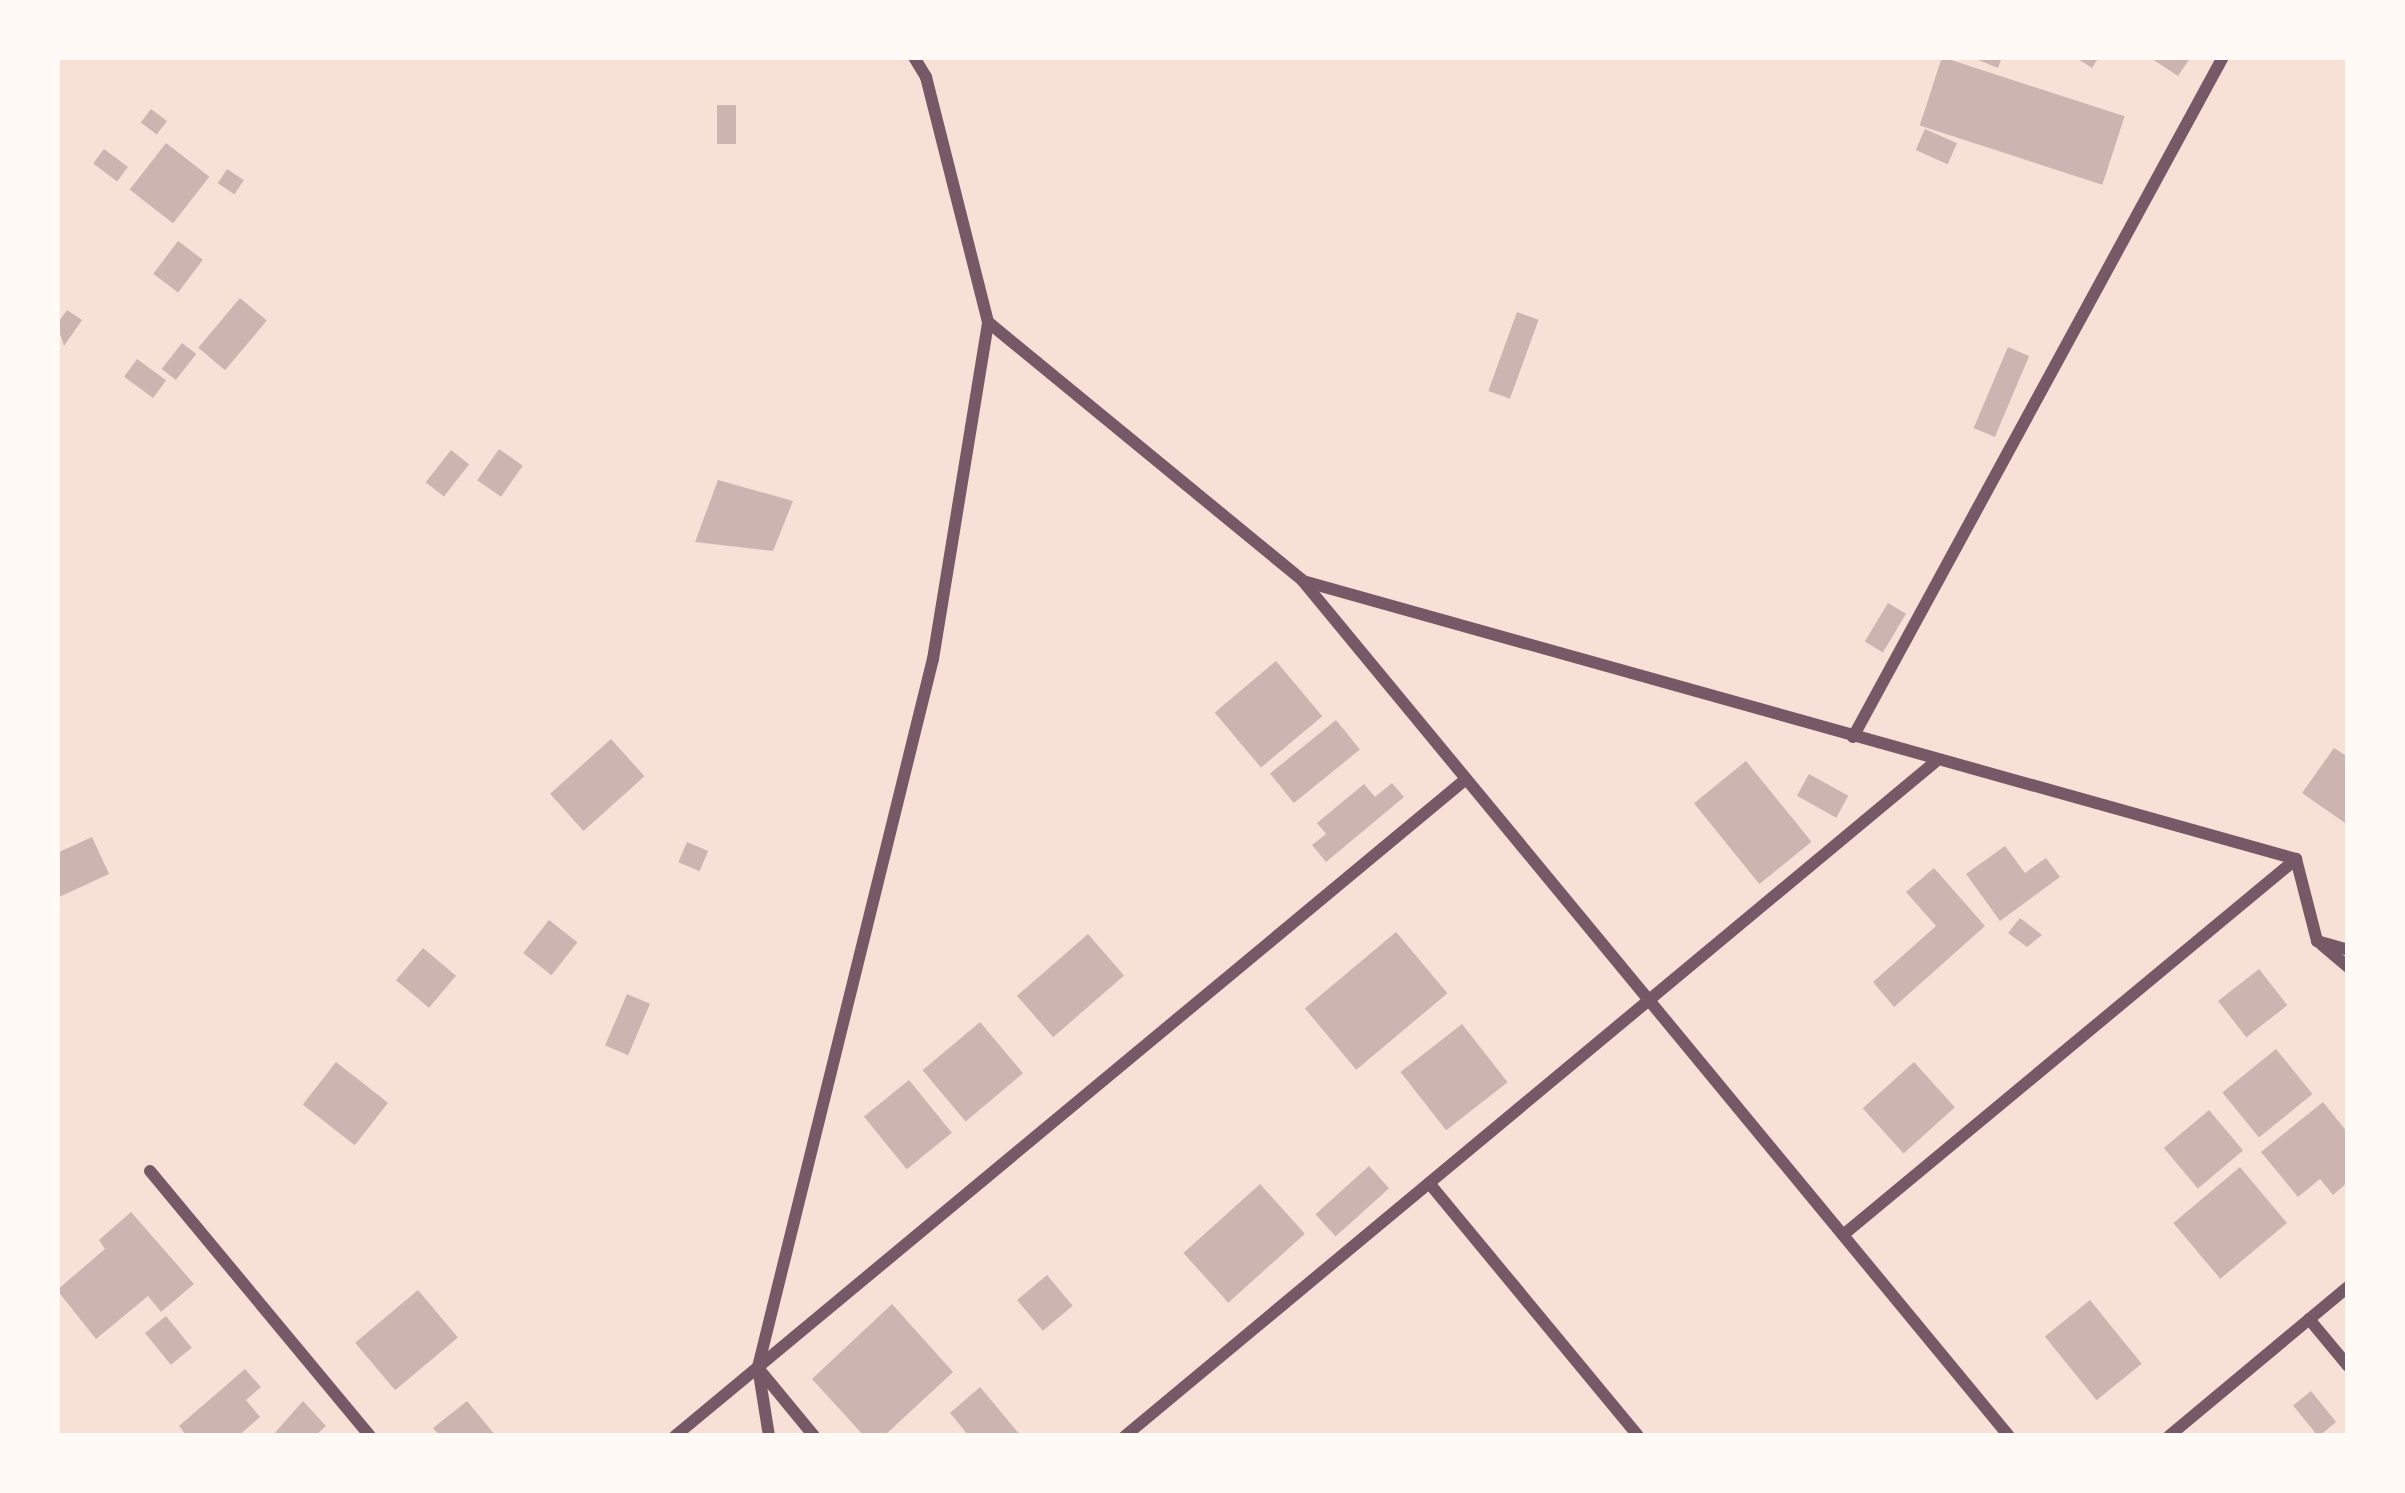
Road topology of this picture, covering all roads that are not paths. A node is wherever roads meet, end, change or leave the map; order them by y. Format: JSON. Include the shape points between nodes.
{"nodes":[{"id":1,"x":914,"y":57,"type":"edge"},
{"id":2,"x":2223,"y":57,"type":"edge"},
{"id":3,"x":988,"y":322,"type":"junction"},
{"id":4,"x":1302,"y":580,"type":"junction"},
{"id":5,"x":1853,"y":737,"type":"junction"},
{"id":6,"x":1935,"y":762,"type":"junction"},
{"id":7,"x":1466,"y":779,"type":"junction"},
{"id":8,"x":2296,"y":859,"type":"junction"},
{"id":9,"x":2317,"y":940,"type":"junction"},
{"id":10,"x":2348,"y":950,"type":"edge"},
{"id":11,"x":2348,"y":967,"type":"edge"},
{"id":12,"x":1648,"y":1000,"type":"junction"},
{"id":13,"x":150,"y":1171,"type":"dead end"},
{"id":14,"x":1429,"y":1183,"type":"junction"},
{"id":15,"x":1843,"y":1235,"type":"junction"},
{"id":16,"x":2348,"y":1287,"type":"edge"},
{"id":17,"x":2309,"y":1319,"type":"junction"},
{"id":18,"x":2348,"y":1366,"type":"edge"},
{"id":19,"x":758,"y":1367,"type":"junction"},
{"id":20,"x":370,"y":1436,"type":"edge"},
{"id":21,"x":675,"y":1436,"type":"edge"},
{"id":22,"x":769,"y":1436,"type":"edge"},
{"id":23,"x":814,"y":1436,"type":"edge"},
{"id":24,"x":1125,"y":1436,"type":"edge"},
{"id":25,"x":1638,"y":1436,"type":"edge"},
{"id":26,"x":2009,"y":1436,"type":"edge"},
{"id":27,"x":2169,"y":1436,"type":"edge"}],
"edges":[{"from":1,"to":3,"type":"street","via":[[926,77]]},
{"from":2,"to":5,"type":"street"},
{"from":3,"to":4,"type":"street"},
{"from":3,"to":19,"type":"street","via":[[933,659]]},
{"from":4,"to":5,"type":"street"},
{"from":4,"to":7,"type":"street"},
{"from":5,"to":6,"type":"street"},
{"from":6,"to":8,"type":"street"},
{"from":6,"to":12,"type":"street"},
{"from":7,"to":12,"type":"street"},
{"from":7,"to":19,"type":"street"},
{"from":8,"to":9,"type":"street"},
{"from":8,"to":15,"type":"street"},
{"from":9,"to":10,"type":"street"},
{"from":9,"to":11,"type":"street"},
{"from":12,"to":14,"type":"street"},
{"from":12,"to":15,"type":"street"},
{"from":13,"to":20,"type":"street"},
{"from":14,"to":24,"type":"street"},
{"from":14,"to":25,"type":"street"},
{"from":15,"to":26,"type":"street"},
{"from":16,"to":17,"type":"street"},
{"from":17,"to":18,"type":"street"},
{"from":17,"to":27,"type":"street"},
{"from":19,"to":21,"type":"street"},
{"from":19,"to":22,"type":"street"},
{"from":19,"to":23,"type":"street"}]}
